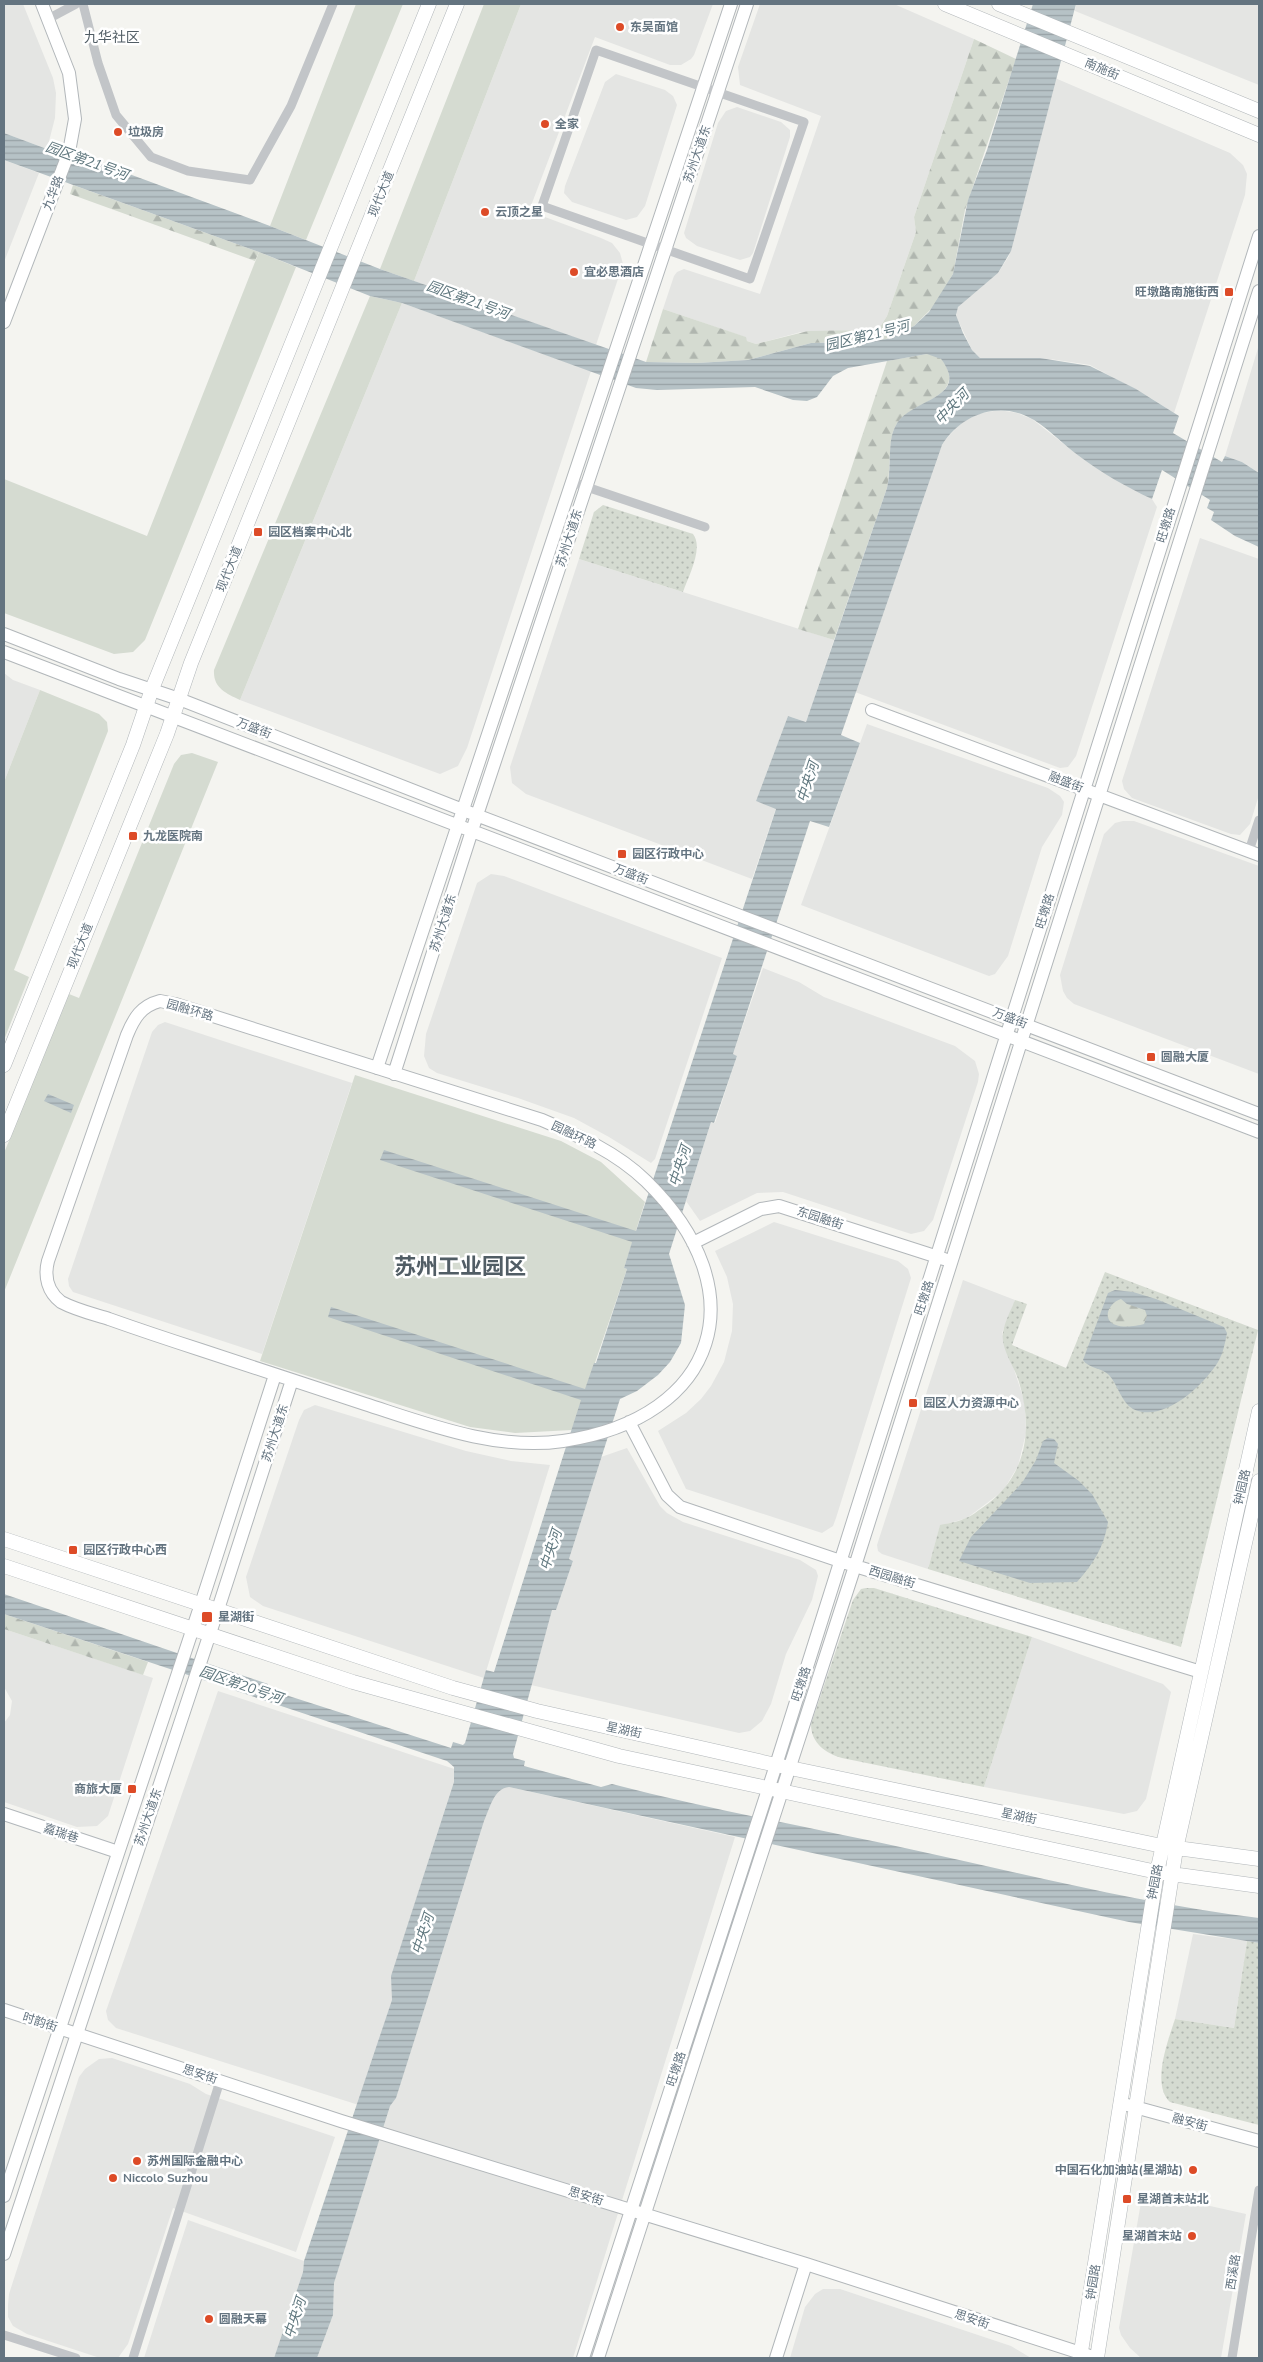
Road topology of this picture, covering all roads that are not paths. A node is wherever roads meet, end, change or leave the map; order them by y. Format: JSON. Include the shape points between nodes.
{"nodes":[{"id":1,"x":42,"y":4,"type":"edge"},
{"id":2,"x":76,"y":4,"type":"edge"},
{"id":3,"x":83,"y":4,"type":"edge"},
{"id":4,"x":333,"y":4,"type":"edge"},
{"id":5,"x":429,"y":4,"type":"edge"},
{"id":6,"x":456,"y":4,"type":"edge"},
{"id":7,"x":732,"y":4,"type":"edge"},
{"id":8,"x":747,"y":4,"type":"edge"},
{"id":9,"x":945,"y":4,"type":"edge"},
{"id":10,"x":999,"y":4,"type":"edge"},
{"id":11,"x":48,"y":19,"type":"junction"},
{"id":12,"x":704,"y":88,"type":"junction"},
{"id":13,"x":718,"y":92,"type":"junction"},
{"id":14,"x":1259,"y":111,"type":"edge"},
{"id":15,"x":1259,"y":134,"type":"edge"},
{"id":16,"x":1259,"y":236,"type":"edge"},
{"id":17,"x":651,"y":245,"type":"junction"},
{"id":18,"x":665,"y":250,"type":"junction"},
{"id":19,"x":1259,"y":291,"type":"edge"},
{"id":20,"x":4,"y":322,"type":"edge"},
{"id":21,"x":572,"y":482,"type":"junction"},
{"id":22,"x":586,"y":486,"type":"junction"},
{"id":23,"x":705,"y":527,"type":"dead end"},
{"id":24,"x":4,"y":634,"type":"edge"},
{"id":25,"x":4,"y":652,"type":"edge"},
{"id":26,"x":152,"y":689,"type":"junction"},
{"id":27,"x":179,"y":699,"type":"junction"},
{"id":28,"x":146,"y":706,"type":"junction"},
{"id":29,"x":872,"y":710,"type":"dead end"},
{"id":30,"x":173,"y":716,"type":"junction"},
{"id":31,"x":1084,"y":789,"type":"junction"},
{"id":32,"x":1100,"y":795,"type":"junction"},
{"id":33,"x":464,"y":810,"type":"junction"},
{"id":34,"x":477,"y":815,"type":"junction"},
{"id":35,"x":1259,"y":820,"type":"edge"},
{"id":36,"x":458,"y":826,"type":"junction"},
{"id":37,"x":472,"y":831,"type":"junction"},
{"id":38,"x":1254,"y":853,"type":"edge"},
{"id":39,"x":1011,"y":1019,"type":"junction"},
{"id":40,"x":1028,"y":1025,"type":"junction"},
{"id":41,"x":1006,"y":1036,"type":"junction"},
{"id":42,"x":1022,"y":1042,"type":"junction"},
{"id":43,"x":4,"y":1065,"type":"edge"},
{"id":44,"x":377,"y":1068,"type":"junction"},
{"id":45,"x":394,"y":1074,"type":"junction"},
{"id":46,"x":1259,"y":1114,"type":"edge"},
{"id":47,"x":1259,"y":1132,"type":"edge"},
{"id":48,"x":4,"y":1135,"type":"edge"},
{"id":49,"x":690,"y":1238,"type":"junction"},
{"id":50,"x":937,"y":1257,"type":"junction"},
{"id":51,"x":951,"y":1261,"type":"junction"},
{"id":52,"x":275,"y":1375,"type":"junction"},
{"id":53,"x":292,"y":1380,"type":"junction"},
{"id":54,"x":1259,"y":1411,"type":"edge"},
{"id":55,"x":629,"y":1422,"type":"junction"},
{"id":56,"x":1259,"y":1481,"type":"edge"},
{"id":57,"x":4,"y":1539,"type":"edge"},
{"id":58,"x":840,"y":1561,"type":"junction"},
{"id":59,"x":4,"y":1566,"type":"edge"},
{"id":60,"x":855,"y":1566,"type":"junction"},
{"id":61,"x":201,"y":1604,"type":"junction"},
{"id":62,"x":218,"y":1610,"type":"junction"},
{"id":63,"x":193,"y":1629,"type":"junction"},
{"id":64,"x":210,"y":1635,"type":"junction"},
{"id":65,"x":1201,"y":1672,"type":"junction"},
{"id":66,"x":783,"y":1766,"type":"junction"},
{"id":67,"x":774,"y":1791,"type":"junction"},
{"id":68,"x":4,"y":1814,"type":"edge"},
{"id":69,"x":1162,"y":1846,"type":"junction"},
{"id":70,"x":1176,"y":1848,"type":"junction"},
{"id":71,"x":118,"y":1852,"type":"junction"},
{"id":72,"x":1259,"y":1859,"type":"edge"},
{"id":73,"x":1157,"y":1872,"type":"junction"},
{"id":74,"x":1172,"y":1875,"type":"junction"},
{"id":75,"x":1259,"y":1886,"type":"edge"},
{"id":76,"x":4,"y":2010,"type":"edge"},
{"id":77,"x":59,"y":2028,"type":"junction"},
{"id":78,"x":76,"y":2034,"type":"junction"},
{"id":79,"x":220,"y":2081,"type":"junction"},
{"id":80,"x":1120,"y":2103,"type":"junction"},
{"id":81,"x":1137,"y":2107,"type":"junction"},
{"id":82,"x":1259,"y":2140,"type":"edge"},
{"id":83,"x":1259,"y":2190,"type":"edge"},
{"id":84,"x":4,"y":2196,"type":"edge"},
{"id":85,"x":631,"y":2210,"type":"junction"},
{"id":86,"x":644,"y":2214,"type":"junction"},
{"id":87,"x":4,"y":2254,"type":"edge"},
{"id":88,"x":806,"y":2264,"type":"junction"},
{"id":89,"x":4,"y":2335,"type":"edge"},
{"id":90,"x":1080,"y":2356,"type":"edge"},
{"id":91,"x":76,"y":2358,"type":"edge"},
{"id":92,"x":133,"y":2358,"type":"edge"},
{"id":93,"x":583,"y":2358,"type":"edge"},
{"id":94,"x":598,"y":2358,"type":"edge"},
{"id":95,"x":776,"y":2358,"type":"edge"},
{"id":96,"x":1096,"y":2358,"type":"edge"},
{"id":97,"x":1232,"y":2358,"type":"edge"}],
"edges":[{"from":1,"to":11,"type":"main road","name":"九华路"},
{"from":2,"to":11,"type":"street"},
{"from":3,"to":4,"type":"street","via":[[116,115],[151,157],[188,172],[250,180],[291,106]]},
{"from":5,"to":26,"type":"main road","name":"现代大道"},
{"from":6,"to":27,"type":"main road","name":"现代大道"},
{"from":7,"to":12,"type":"main road","name":"苏州大道东"},
{"from":8,"to":13,"type":"main road","name":"苏州大道东"},
{"from":9,"to":15,"type":"main road","name":"南施街"},
{"from":10,"to":14,"type":"main road","name":"南施街"},
{"from":11,"to":20,"type":"main road","name":"九华路","via":[[73,87],[75,119],[69,152]]},
{"from":12,"to":13,"type":"street"},
{"from":12,"to":17,"type":"main road","name":"苏州大道东"},
{"from":12,"to":17,"type":"street","via":[[596,50],[542,206]]},
{"from":13,"to":18,"type":"main road","name":"苏州大道东"},
{"from":13,"to":18,"type":"street","via":[[804,122],[750,279]]},
{"from":16,"to":31,"type":"main road","name":"旺墩路"},
{"from":17,"to":18,"type":"street"},
{"from":17,"to":21,"type":"main road","name":"苏州大道东"},
{"from":18,"to":22,"type":"main road","name":"苏州大道东"},
{"from":19,"to":32,"type":"main road","name":"旺墩路"},
{"from":21,"to":22,"type":"street"},
{"from":21,"to":33,"type":"main road","name":"苏州大道东"},
{"from":22,"to":23,"type":"street"},
{"from":22,"to":34,"type":"main road","name":"苏州大道东"},
{"from":24,"to":26,"type":"main road","name":"万盛街"},
{"from":25,"to":28,"type":"main road","name":"万盛街"},
{"from":26,"to":27,"type":"main road","name":"万盛街"},
{"from":26,"to":28,"type":"main road","name":"现代大道"},
{"from":27,"to":30,"type":"main road","name":"现代大道"},
{"from":27,"to":33,"type":"main road","name":"万盛街"},
{"from":28,"to":30,"type":"main road","name":"万盛街"},
{"from":28,"to":43,"type":"main road","name":"现代大道"},
{"from":29,"to":31,"type":"main road","name":"融盛街"},
{"from":30,"to":36,"type":"main road","name":"万盛街"},
{"from":30,"to":48,"type":"main road","name":"现代大道"},
{"from":31,"to":32,"type":"main road","name":"融盛街"},
{"from":31,"to":39,"type":"main road","name":"旺墩路"},
{"from":32,"to":38,"type":"main road","name":"融盛街"},
{"from":32,"to":40,"type":"main road","name":"旺墩路"},
{"from":33,"to":34,"type":"main road","name":"万盛街"},
{"from":33,"to":36,"type":"main road","name":"苏州大道东"},
{"from":34,"to":37,"type":"main road","name":"苏州大道东"},
{"from":34,"to":39,"type":"main road","name":"万盛街"},
{"from":35,"to":38,"type":"street"},
{"from":36,"to":37,"type":"main road","name":"万盛街"},
{"from":36,"to":44,"type":"main road","name":"苏州大道东"},
{"from":37,"to":41,"type":"main road","name":"万盛街"},
{"from":37,"to":45,"type":"main road","name":"苏州大道东"},
{"from":39,"to":40,"type":"main road","name":"万盛街"},
{"from":39,"to":41,"type":"main road","name":"旺墩路"},
{"from":40,"to":42,"type":"main road","name":"旺墩路"},
{"from":40,"to":46,"type":"main road","name":"万盛街"},
{"from":41,"to":42,"type":"main road","name":"万盛街"},
{"from":41,"to":50,"type":"main road","name":"旺墩路"},
{"from":42,"to":47,"type":"main road","name":"万盛街"},
{"from":42,"to":51,"type":"main road","name":"旺墩路"},
{"from":44,"to":45,"type":"main road","name":"园融环路"},
{"from":44,"to":52,"type":"main road","name":"园融环路","via":[[171,1003],[160,1001],[146,1006],[126,1035],[48,1261],[48,1284],[61,1302]]},
{"from":45,"to":49,"type":"main road","name":"园融环路","via":[[495,1104],[568,1131],[617,1157],[665,1203]]},
{"from":49,"to":50,"type":"main road","name":"东园融街","via":[[761,1209],[780,1206]]},
{"from":49,"to":55,"type":"main road","name":"园融环路","via":[[708,1282],[711,1300],[711,1326],[706,1347],[691,1375],[679,1388]]},
{"from":50,"to":51,"type":"main road","name":"东园融街"},
{"from":50,"to":58,"type":"main road","name":"旺墩路"},
{"from":51,"to":60,"type":"main road","name":"旺墩路"},
{"from":52,"to":53,"type":"main road","name":"园融环路"},
{"from":52,"to":61,"type":"main road","name":"苏州大道东"},
{"from":53,"to":55,"type":"main road","name":"园融环路","via":[[452,1431],[501,1440],[561,1442]]},
{"from":53,"to":62,"type":"main road","name":"苏州大道东"},
{"from":54,"to":65,"type":"main road","name":"钟园路"},
{"from":55,"to":58,"type":"main road","name":"西园融街","via":[[667,1495],[680,1508]]},
{"from":56,"to":70,"type":"main road","name":"钟园路"},
{"from":57,"to":61,"type":"main road","name":"星湖街"},
{"from":58,"to":60,"type":"main road","name":"西园融街"},
{"from":58,"to":66,"type":"main road","name":"旺墩路"},
{"from":59,"to":63,"type":"main road","name":"星湖街"},
{"from":60,"to":65,"type":"main road","name":"西园融街"},
{"from":60,"to":66,"type":"main road","name":"旺墩路"},
{"from":61,"to":62,"type":"main road","name":"星湖街"},
{"from":61,"to":63,"type":"main road","name":"苏州大道东"},
{"from":62,"to":64,"type":"main road","name":"苏州大道东"},
{"from":62,"to":66,"type":"main road","name":"星湖街","via":[[537,1711]]},
{"from":63,"to":64,"type":"main road","name":"星湖街"},
{"from":63,"to":71,"type":"main road","name":"苏州大道东"},
{"from":64,"to":67,"type":"main road","name":"星湖街","via":[[353,1682],[619,1756]]},
{"from":64,"to":78,"type":"main road","name":"苏州大道东"},
{"from":65,"to":69,"type":"main road","name":"钟园路"},
{"from":66,"to":67,"type":"main road","name":"旺墩路"},
{"from":66,"to":69,"type":"main road","name":"星湖街"},
{"from":67,"to":73,"type":"main road","name":"星湖街"},
{"from":67,"to":85,"type":"main road","name":"旺墩路","via":[[760,1812]]},
{"from":67,"to":86,"type":"main road","name":"旺墩路","via":[[774,1815]]},
{"from":68,"to":71,"type":"main road","name":"嘉瑞巷"},
{"from":69,"to":70,"type":"main road","name":"星湖街"},
{"from":69,"to":73,"type":"main road","name":"钟园路"},
{"from":70,"to":72,"type":"main road","name":"星湖街"},
{"from":70,"to":74,"type":"main road","name":"钟园路"},
{"from":71,"to":77,"type":"main road","name":"苏州大道东"},
{"from":73,"to":74,"type":"main road","name":"星湖街"},
{"from":73,"to":80,"type":"main road","name":"钟园路"},
{"from":74,"to":75,"type":"main road","name":"星湖街"},
{"from":74,"to":81,"type":"main road","name":"钟园路"},
{"from":76,"to":77,"type":"main road","name":"时韵街"},
{"from":77,"to":78,"type":"main road","name":"时韵街"},
{"from":77,"to":84,"type":"main road","name":"苏州大道东"},
{"from":78,"to":79,"type":"main road","name":"思安街"},
{"from":78,"to":87,"type":"main road","name":"苏州大道东"},
{"from":79,"to":85,"type":"main road","name":"思安街"},
{"from":79,"to":92,"type":"street"},
{"from":80,"to":81,"type":"main road","name":"融安街"},
{"from":80,"to":90,"type":"main road","name":"钟园路"},
{"from":81,"to":82,"type":"main road","name":"融安街"},
{"from":81,"to":96,"type":"main road","name":"钟园路"},
{"from":83,"to":97,"type":"street","name":"西溪路"},
{"from":85,"to":86,"type":"main road","name":"思安街"},
{"from":85,"to":93,"type":"main road","name":"旺墩路"},
{"from":86,"to":88,"type":"main road","name":"思安街"},
{"from":86,"to":94,"type":"main road","name":"旺墩路"},
{"from":88,"to":90,"type":"main road","name":"思安街"},
{"from":88,"to":95,"type":"main road"},
{"from":89,"to":91,"type":"street"},
{"from":90,"to":96,"type":"main road","name":"思安街"}]}
